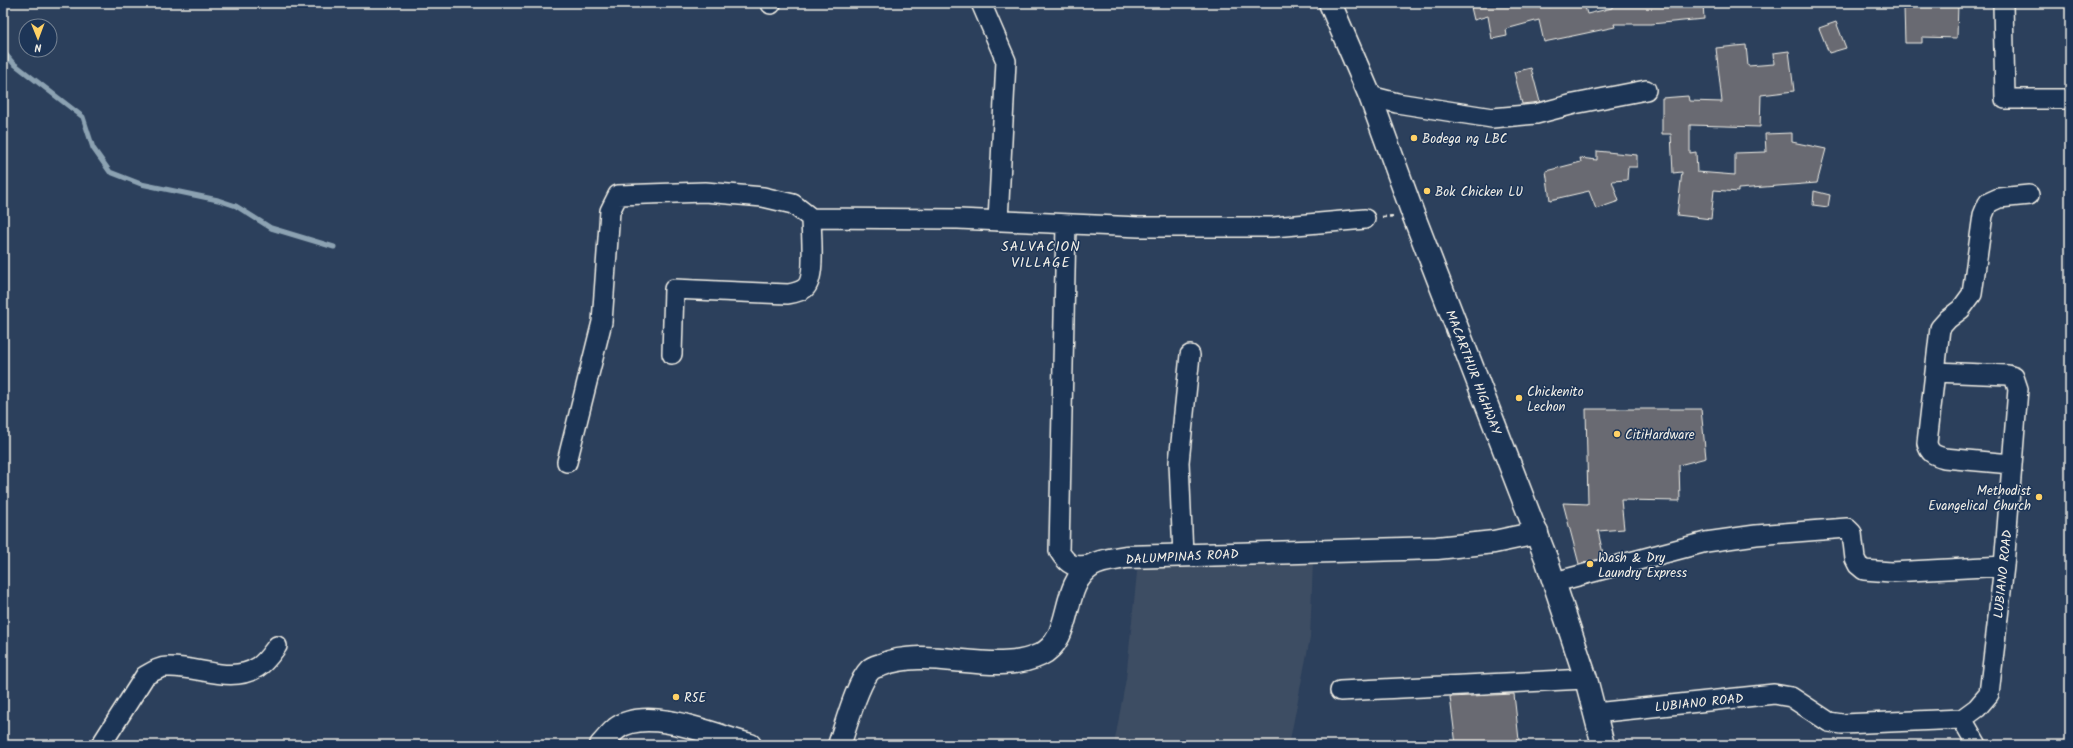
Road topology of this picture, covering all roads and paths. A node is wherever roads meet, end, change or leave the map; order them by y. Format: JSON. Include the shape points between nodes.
{"nodes":[{"id":1,"x":981,"y":3,"type":"edge"},
{"id":2,"x":2003,"y":3,"type":"edge"},
{"id":3,"x":1333,"y":4,"type":"edge"},
{"id":4,"x":1646,"y":90,"type":"dead end"},
{"id":5,"x":1370,"y":96,"type":"junction"},
{"id":6,"x":2070,"y":99,"type":"edge"},
{"id":7,"x":2029,"y":195,"type":"dead end"},
{"id":8,"x":1413,"y":214,"type":"junction"},
{"id":9,"x":810,"y":218,"type":"junction"},
{"id":10,"x":1365,"y":219,"type":"joint"},
{"id":11,"x":998,"y":221,"type":"junction"},
{"id":12,"x":1066,"y":225,"type":"junction"},
{"id":13,"x":672,"y":354,"type":"dead end"},
{"id":14,"x":1190,"y":355,"type":"dead end"},
{"id":15,"x":1936,"y":372,"type":"junction"},
{"id":16,"x":567,"y":462,"type":"dead end"},
{"id":17,"x":2011,"y":464,"type":"junction"},
{"id":18,"x":1537,"y":533,"type":"junction"},
{"id":19,"x":1183,"y":555,"type":"junction"},
{"id":20,"x":1092,"y":565,"type":"junction"},
{"id":21,"x":2004,"y":566,"type":"junction"},
{"id":22,"x":1555,"y":582,"type":"junction"},
{"id":23,"x":277,"y":646,"type":"dead end"},
{"id":24,"x":1586,"y":679,"type":"junction"},
{"id":25,"x":1340,"y":690,"type":"dead end"},
{"id":26,"x":1595,"y":712,"type":"junction"},
{"id":27,"x":1962,"y":719,"type":"junction"},
{"id":28,"x":101,"y":745,"type":"edge"},
{"id":29,"x":601,"y":745,"type":"edge"},
{"id":30,"x":750,"y":745,"type":"edge"},
{"id":31,"x":839,"y":745,"type":"edge"},
{"id":32,"x":1603,"y":745,"type":"edge"},
{"id":33,"x":1977,"y":745,"type":"edge"}],
"edges":[{"from":1,"to":11,"type":"street","via":[[1006,61]]},
{"from":2,"to":6,"type":"street","via":[[2004,99]]},
{"from":3,"to":5,"type":"street","name":"MACARTHUR HIGHWAY"},
{"from":4,"to":5,"type":"street","via":[[1536,114],[1492,118],[1397,103]]},
{"from":5,"to":8,"type":"street","name":"MACARTHUR HIGHWAY"},
{"from":7,"to":15,"type":"street","via":[[1999,198],[1988,203],[1983,215],[1972,294],[1962,309],[1940,328]]},
{"from":8,"to":10,"type":"path"},
{"from":8,"to":18,"type":"street","name":"MACARTHUR HIGHWAY"},
{"from":9,"to":11,"type":"street"},
{"from":9,"to":13,"type":"street","via":[[811,277],[806,287],[788,294],[674,289]]},
{"from":9,"to":16,"type":"street","via":[[793,204],[763,197],[705,192],[618,195],[610,211],[602,322]]},
{"from":10,"to":12,"type":"street","via":[[1273,227]]},
{"from":11,"to":12,"type":"street"},
{"from":12,"to":20,"type":"street","via":[[1059,551],[1069,565]]},
{"from":14,"to":19,"type":"street","via":[[1179,462]]},
{"from":15,"to":17,"type":"street","via":[[1927,443],[1930,452],[1944,458]]},
{"from":15,"to":17,"type":"street","name":"LUBIANO ROAD","via":[[2014,377],[2018,389]]},
{"from":17,"to":21,"type":"street","name":"LUBIANO ROAD"},
{"from":18,"to":19,"type":"street","name":"DALUMPINAS ROAD","via":[[1494,542],[1437,548]]},
{"from":18,"to":22,"type":"street","name":"MACARTHUR HIGHWAY"},
{"from":19,"to":20,"type":"street","name":"DALUMPINAS ROAD","via":[[1126,557]]},
{"from":20,"to":31,"type":"street","via":[[1082,575],[1070,595],[1062,632],[1052,646],[1040,654],[1014,661],[982,662],[921,658],[892,661],[870,669],[859,690]]},
{"from":21,"to":22,"type":"street","via":[[1891,572],[1864,570],[1855,559],[1852,533],[1847,528],[1756,535],[1706,542]]},
{"from":21,"to":27,"type":"street","name":"LUBIANO ROAD","via":[[1989,694],[1977,708]]},
{"from":22,"to":24,"type":"street","name":"MACARTHUR HIGHWAY"},
{"from":23,"to":28,"type":"street","via":[[265,662],[242,673],[228,674],[167,666],[154,670],[145,676]]},
{"from":24,"to":25,"type":"street"},
{"from":24,"to":26,"type":"street","name":"MACARTHUR HIGHWAY"},
{"from":26,"to":27,"type":"street","name":"LUBIANO ROAD","via":[[1774,694],[1791,698],[1829,722],[1842,724]]},
{"from":26,"to":32,"type":"street","name":"MACARTHUR HIGHWAY"},
{"from":27,"to":33,"type":"street"},
{"from":29,"to":30,"type":"street","via":[[617,729],[638,721],[654,719]]}]}
